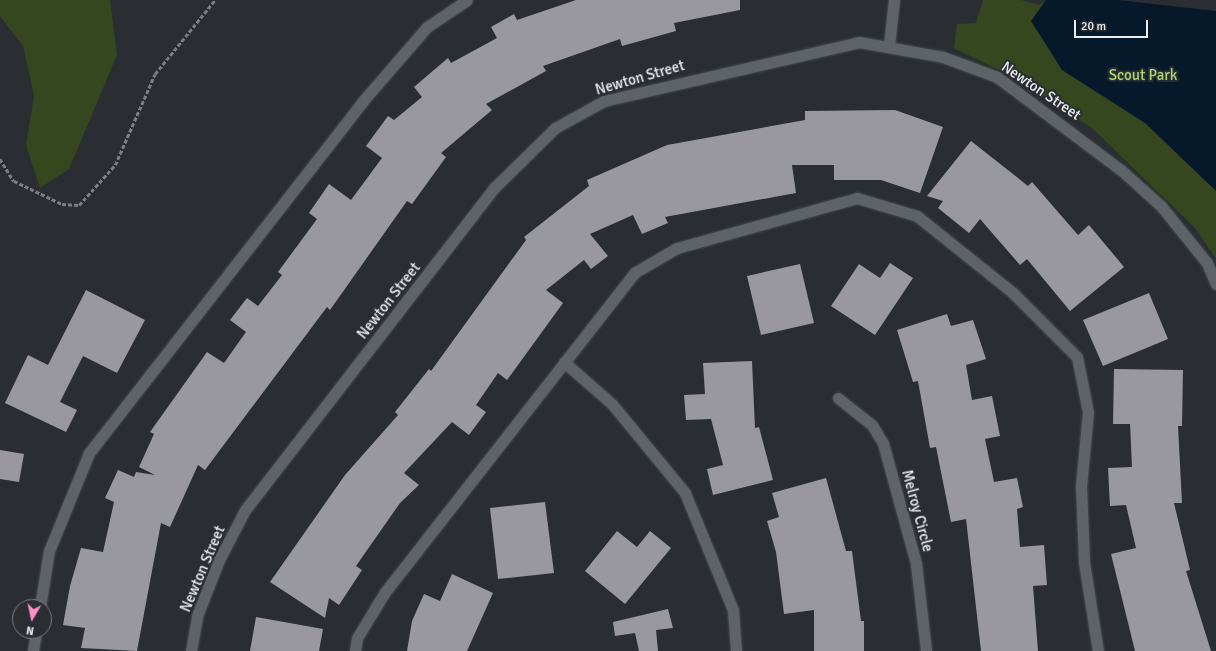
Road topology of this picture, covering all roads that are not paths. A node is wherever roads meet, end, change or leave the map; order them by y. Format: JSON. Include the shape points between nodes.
{"nodes":[{"id":1,"x":466,"y":0,"type":"edge"},
{"id":2,"x":894,"y":0,"type":"edge"},
{"id":3,"x":890,"y":45,"type":"junction"},
{"id":4,"x":1216,"y":284,"type":"edge"},
{"id":5,"x":564,"y":362,"type":"junction"},
{"id":6,"x":838,"y":398,"type":"dead end"},
{"id":7,"x":41,"y":599,"type":"edge"},
{"id":8,"x":35,"y":639,"type":"edge"},
{"id":9,"x":33,"y":651,"type":"edge"},
{"id":10,"x":192,"y":651,"type":"edge"},
{"id":11,"x":355,"y":651,"type":"edge"},
{"id":12,"x":736,"y":651,"type":"edge"},
{"id":13,"x":926,"y":651,"type":"edge"},
{"id":14,"x":1098,"y":651,"type":"edge"}],
"edges":[{"from":1,"to":7,"type":"street","via":[[426,26],[367,96],[89,453],[49,551]]},
{"from":2,"to":3,"type":"street"},
{"from":3,"to":4,"type":"street","name":"Newton Street","via":[[943,57],[997,77],[1027,96],[1121,170],[1161,206],[1207,263]]},
{"from":3,"to":10,"type":"street","name":"Newton Street","via":[[859,42],[831,45],[604,101],[555,128],[495,187],[245,510],[220,560],[197,616]]},
{"from":5,"to":11,"type":"street","via":[[385,592],[357,638]]},
{"from":5,"to":12,"type":"street","via":[[612,404],[686,493],[734,610]]},
{"from":5,"to":14,"type":"street","via":[[634,273],[677,248],[857,198],[917,216],[1012,292],[1077,357],[1088,412],[1081,486],[1084,562]]},
{"from":6,"to":13,"type":"street","name":"Melroy Circle","via":[[872,425],[883,443],[916,564]]},
{"from":8,"to":9,"type":"street"}]}
